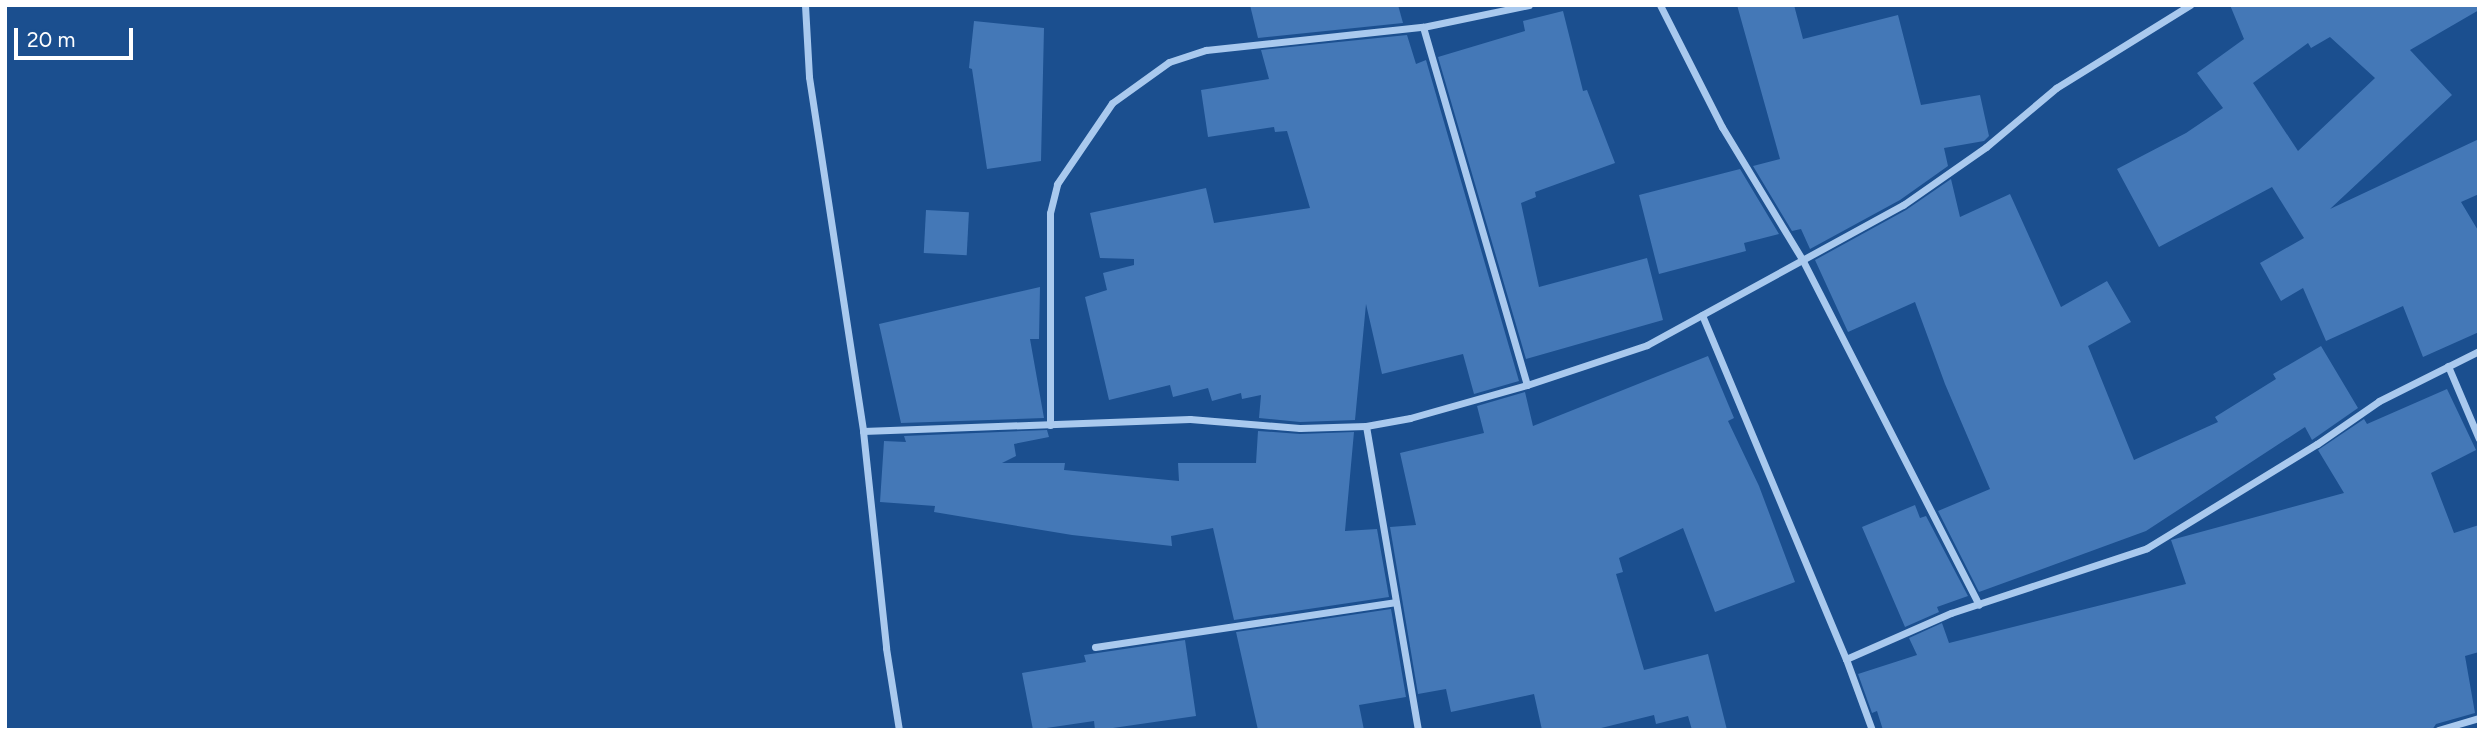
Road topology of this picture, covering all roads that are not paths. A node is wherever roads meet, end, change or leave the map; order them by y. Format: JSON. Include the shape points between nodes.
{"nodes":[{"id":1,"x":805,"y":5,"type":"edge"},
{"id":2,"x":1529,"y":5,"type":"edge"},
{"id":3,"x":1660,"y":5,"type":"edge"},
{"id":4,"x":2190,"y":5,"type":"edge"},
{"id":5,"x":1423,"y":27,"type":"junction"},
{"id":6,"x":1803,"y":261,"type":"junction"},
{"id":7,"x":1702,"y":316,"type":"junction"},
{"id":8,"x":2479,"y":351,"type":"edge"},
{"id":9,"x":2448,"y":366,"type":"junction"},
{"id":10,"x":1527,"y":385,"type":"junction"},
{"id":11,"x":1050,"y":425,"type":"junction"},
{"id":12,"x":1366,"y":426,"type":"junction"},
{"id":13,"x":863,"y":431,"type":"junction"},
{"id":14,"x":2479,"y":439,"type":"edge"},
{"id":15,"x":1395,"y":602,"type":"junction"},
{"id":16,"x":1979,"y":605,"type":"junction"},
{"id":17,"x":1096,"y":647,"type":"dead end"},
{"id":18,"x":1846,"y":659,"type":"junction"},
{"id":19,"x":2479,"y":718,"type":"edge"},
{"id":20,"x":899,"y":730,"type":"edge"},
{"id":21,"x":1418,"y":730,"type":"edge"},
{"id":22,"x":1872,"y":730,"type":"edge"},
{"id":23,"x":2438,"y":730,"type":"edge"}],
"edges":[{"from":1,"to":13,"type":"street","via":[[809,77]]},
{"from":2,"to":5,"type":"street"},
{"from":3,"to":6,"type":"street","via":[[1722,127]]},
{"from":4,"to":6,"type":"street","via":[[2056,88],[1986,147],[1903,205]]},
{"from":5,"to":10,"type":"street"},
{"from":5,"to":11,"type":"street","via":[[1206,50],[1169,61],[1112,103],[1057,184],[1050,213]]},
{"from":6,"to":7,"type":"street"},
{"from":6,"to":16,"type":"street"},
{"from":7,"to":10,"type":"street","via":[[1647,345]]},
{"from":7,"to":18,"type":"street"},
{"from":8,"to":9,"type":"street"},
{"from":9,"to":14,"type":"street"},
{"from":9,"to":16,"type":"street","via":[[2379,401],[2147,548]]},
{"from":10,"to":12,"type":"street"},
{"from":11,"to":12,"type":"street","via":[[1190,419],[1300,428]]},
{"from":11,"to":13,"type":"street"},
{"from":12,"to":15,"type":"street"},
{"from":13,"to":20,"type":"street"},
{"from":15,"to":17,"type":"street"},
{"from":15,"to":21,"type":"street"},
{"from":16,"to":18,"type":"street"},
{"from":18,"to":22,"type":"street"},
{"from":19,"to":23,"type":"street"}]}
